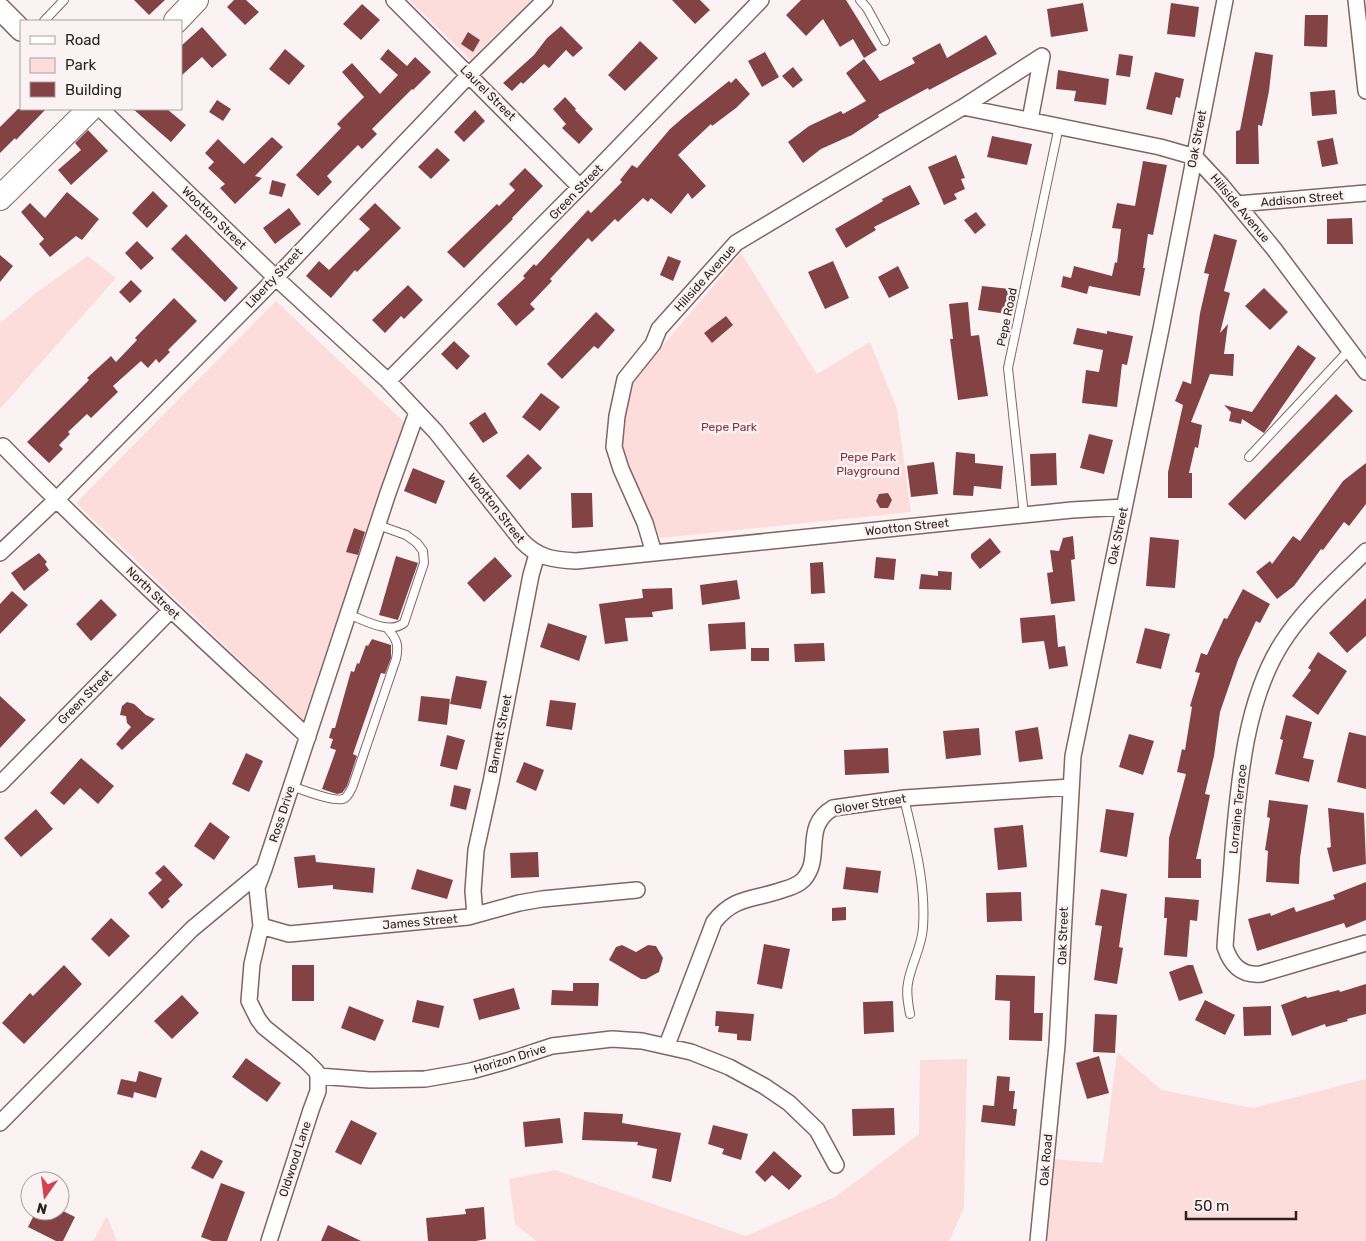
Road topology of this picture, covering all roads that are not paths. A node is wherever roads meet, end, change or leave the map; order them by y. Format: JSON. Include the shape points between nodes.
{"nodes":[{"id":1,"x":64,"y":0,"type":"edge"},
{"id":2,"x":196,"y":0,"type":"edge"},
{"id":3,"x":394,"y":0,"type":"edge"},
{"id":4,"x":545,"y":0,"type":"edge"},
{"id":5,"x":761,"y":0,"type":"edge"},
{"id":6,"x":860,"y":0,"type":"edge"},
{"id":7,"x":1225,"y":0,"type":"edge"},
{"id":8,"x":1356,"y":0,"type":"edge"},
{"id":9,"x":0,"y":9,"type":"edge"},
{"id":10,"x":45,"y":20,"type":"edge"},
{"id":11,"x":177,"y":20,"type":"edge"},
{"id":12,"x":20,"y":29,"type":"edge"},
{"id":13,"x":885,"y":41,"type":"dead end"},
{"id":14,"x":470,"y":74,"type":"junction"},
{"id":15,"x":1366,"y":91,"type":"edge"},
{"id":16,"x":963,"y":107,"type":"junction"},
{"id":17,"x":89,"y":110,"type":"edge"},
{"id":18,"x":101,"y":110,"type":"edge"},
{"id":19,"x":1030,"y":120,"type":"junction"},
{"id":20,"x":1059,"y":126,"type":"junction"},
{"id":21,"x":1194,"y":156,"type":"junction"},
{"id":22,"x":580,"y":187,"type":"junction"},
{"id":23,"x":1366,"y":193,"type":"edge"},
{"id":24,"x":0,"y":198,"type":"edge"},
{"id":25,"x":1237,"y":204,"type":"junction"},
{"id":26,"x":275,"y":277,"type":"junction"},
{"id":27,"x":1349,"y":350,"type":"junction"},
{"id":28,"x":1366,"y":372,"type":"edge"},
{"id":29,"x":388,"y":381,"type":"junction"},
{"id":30,"x":417,"y":412,"type":"junction"},
{"id":31,"x":3,"y":446,"type":"dead end"},
{"id":32,"x":1249,"y":457,"type":"dead end"},
{"id":33,"x":56,"y":500,"type":"junction"},
{"id":34,"x":1124,"y":506,"type":"junction"},
{"id":35,"x":1024,"y":515,"type":"junction"},
{"id":36,"x":378,"y":525,"type":"junction"},
{"id":37,"x":1366,"y":551,"type":"edge"},
{"id":38,"x":0,"y":553,"type":"edge"},
{"id":39,"x":654,"y":553,"type":"junction"},
{"id":40,"x":537,"y":554,"type":"junction"},
{"id":41,"x":171,"y":610,"type":"junction"},
{"id":42,"x":348,"y":614,"type":"junction"},
{"id":43,"x":387,"y":628,"type":"junction"},
{"id":44,"x":308,"y":737,"type":"junction"},
{"id":45,"x":0,"y":784,"type":"edge"},
{"id":46,"x":291,"y":786,"type":"junction"},
{"id":47,"x":1071,"y":787,"type":"junction"},
{"id":48,"x":904,"y":798,"type":"junction"},
{"id":49,"x":264,"y":869,"type":"junction"},
{"id":50,"x":637,"y":890,"type":"dead end"},
{"id":51,"x":475,"y":915,"type":"junction"},
{"id":52,"x":260,"y":926,"type":"junction"},
{"id":53,"x":1366,"y":943,"type":"edge"},
{"id":54,"x":910,"y":1014,"type":"dead end"},
{"id":55,"x":667,"y":1045,"type":"junction"},
{"id":56,"x":318,"y":1076,"type":"junction"},
{"id":57,"x":1053,"y":1078,"type":"joint"},
{"id":58,"x":0,"y":1123,"type":"edge"},
{"id":59,"x":836,"y":1165,"type":"dead end"},
{"id":60,"x":269,"y":1241,"type":"edge"},
{"id":61,"x":1038,"y":1241,"type":"edge"}],
"edges":[{"from":1,"to":10,"type":"lane"},
{"from":2,"to":11,"type":"main road"},
{"from":3,"to":14,"type":"street","name":"Laurel Street"},
{"from":4,"to":14,"type":"street","name":"Liberty Street"},
{"from":5,"to":22,"type":"street","name":"Green Street"},
{"from":6,"to":13,"type":"lane"},
{"from":7,"to":21,"type":"street","name":"Oak Street"},
{"from":8,"to":15,"type":"street"},
{"from":9,"to":12,"type":"street"},
{"from":14,"to":22,"type":"street","name":"Laurel Street"},
{"from":14,"to":26,"type":"street","name":"Liberty Street"},
{"from":16,"to":19,"type":"street"},
{"from":16,"to":19,"type":"street","name":"Hillside Avenue","via":[[1042,56]]},
{"from":16,"to":39,"type":"street","name":"Hillside Avenue","via":[[736,243],[659,329],[654,344],[625,379],[614,447]]},
{"from":17,"to":24,"type":"main road"},
{"from":18,"to":26,"type":"street","name":"Wootton Street"},
{"from":19,"to":20,"type":"street"},
{"from":20,"to":21,"type":"street"},
{"from":20,"to":35,"type":"lane","name":"Pepe Road","via":[[1008,368]]},
{"from":21,"to":25,"type":"street","name":"Hillside Avenue"},
{"from":21,"to":34,"type":"street","name":"Oak Street"},
{"from":22,"to":29,"type":"street","name":"Green Street"},
{"from":23,"to":25,"type":"street","name":"Addison Street"},
{"from":25,"to":27,"type":"street","name":"Hillside Avenue"},
{"from":26,"to":29,"type":"street","name":"Wootton Street"},
{"from":26,"to":33,"type":"street","name":"Liberty Street"},
{"from":27,"to":28,"type":"street","name":"Hillside Avenue"},
{"from":27,"to":32,"type":"lane"},
{"from":29,"to":30,"type":"street","name":"Wootton Street"},
{"from":30,"to":36,"type":"street","name":"Ross Drive"},
{"from":30,"to":40,"type":"street","name":"Wootton Street","via":[[522,541]]},
{"from":31,"to":33,"type":"street","name":"North Street"},
{"from":33,"to":38,"type":"street","name":"Liberty Street"},
{"from":33,"to":41,"type":"street","name":"North Street"},
{"from":34,"to":35,"type":"street","name":"Wootton Street"},
{"from":34,"to":47,"type":"street","name":"Oak Street","via":[[1082,706]]},
{"from":35,"to":39,"type":"street","name":"Wootton Street"},
{"from":36,"to":42,"type":"street","name":"Ross Drive"},
{"from":36,"to":43,"type":"lane","via":[[406,535],[423,551],[424,563],[404,623],[400,627]]},
{"from":37,"to":53,"type":"street","name":"Lorraine Terrace","via":[[1298,619],[1281,644],[1256,699],[1242,769],[1225,947],[1234,965],[1251,975]]},
{"from":39,"to":40,"type":"street","name":"Wootton Street","via":[[576,561],[556,560]]},
{"from":40,"to":51,"type":"street","name":"Barnett Street","via":[[476,850]]},
{"from":41,"to":44,"type":"street","name":"North Street"},
{"from":41,"to":45,"type":"street","name":"Green Street"},
{"from":42,"to":43,"type":"lane"},
{"from":42,"to":44,"type":"street","name":"Ross Drive"},
{"from":43,"to":46,"type":"lane","via":[[398,647],[396,659],[346,798],[331,799]]},
{"from":44,"to":46,"type":"street","name":"Ross Drive"},
{"from":46,"to":49,"type":"street","name":"Ross Drive"},
{"from":47,"to":48,"type":"street","name":"Glover Street"},
{"from":47,"to":57,"type":"street","name":"Oak Street"},
{"from":48,"to":54,"type":"lane","via":[[920,865],[923,902],[923,929],[908,983]]},
{"from":48,"to":55,"type":"street","name":"Glover Street","via":[[833,808],[824,814],[817,826],[812,862],[803,880],[768,895],[745,898],[720,914],[714,922]]},
{"from":49,"to":52,"type":"street","via":[[258,888]]},
{"from":49,"to":58,"type":"street","via":[[192,929]]},
{"from":50,"to":51,"type":"street","name":"James Street","via":[[542,899]]},
{"from":51,"to":52,"type":"street","name":"James Street","via":[[289,934]]},
{"from":52,"to":56,"type":"street","via":[[249,1000],[264,1027],[305,1060]]},
{"from":55,"to":56,"type":"street","name":"Horizon Drive","via":[[612,1039],[552,1046],[471,1071],[425,1079],[370,1080]]},
{"from":55,"to":59,"type":"street","name":"Horizon Drive","via":[[729,1067],[789,1103],[817,1130]]},
{"from":56,"to":60,"type":"street","name":"Oldwood Lane","via":[[318,1091]]},
{"from":57,"to":61,"type":"street","name":"Oak Road"}]}
